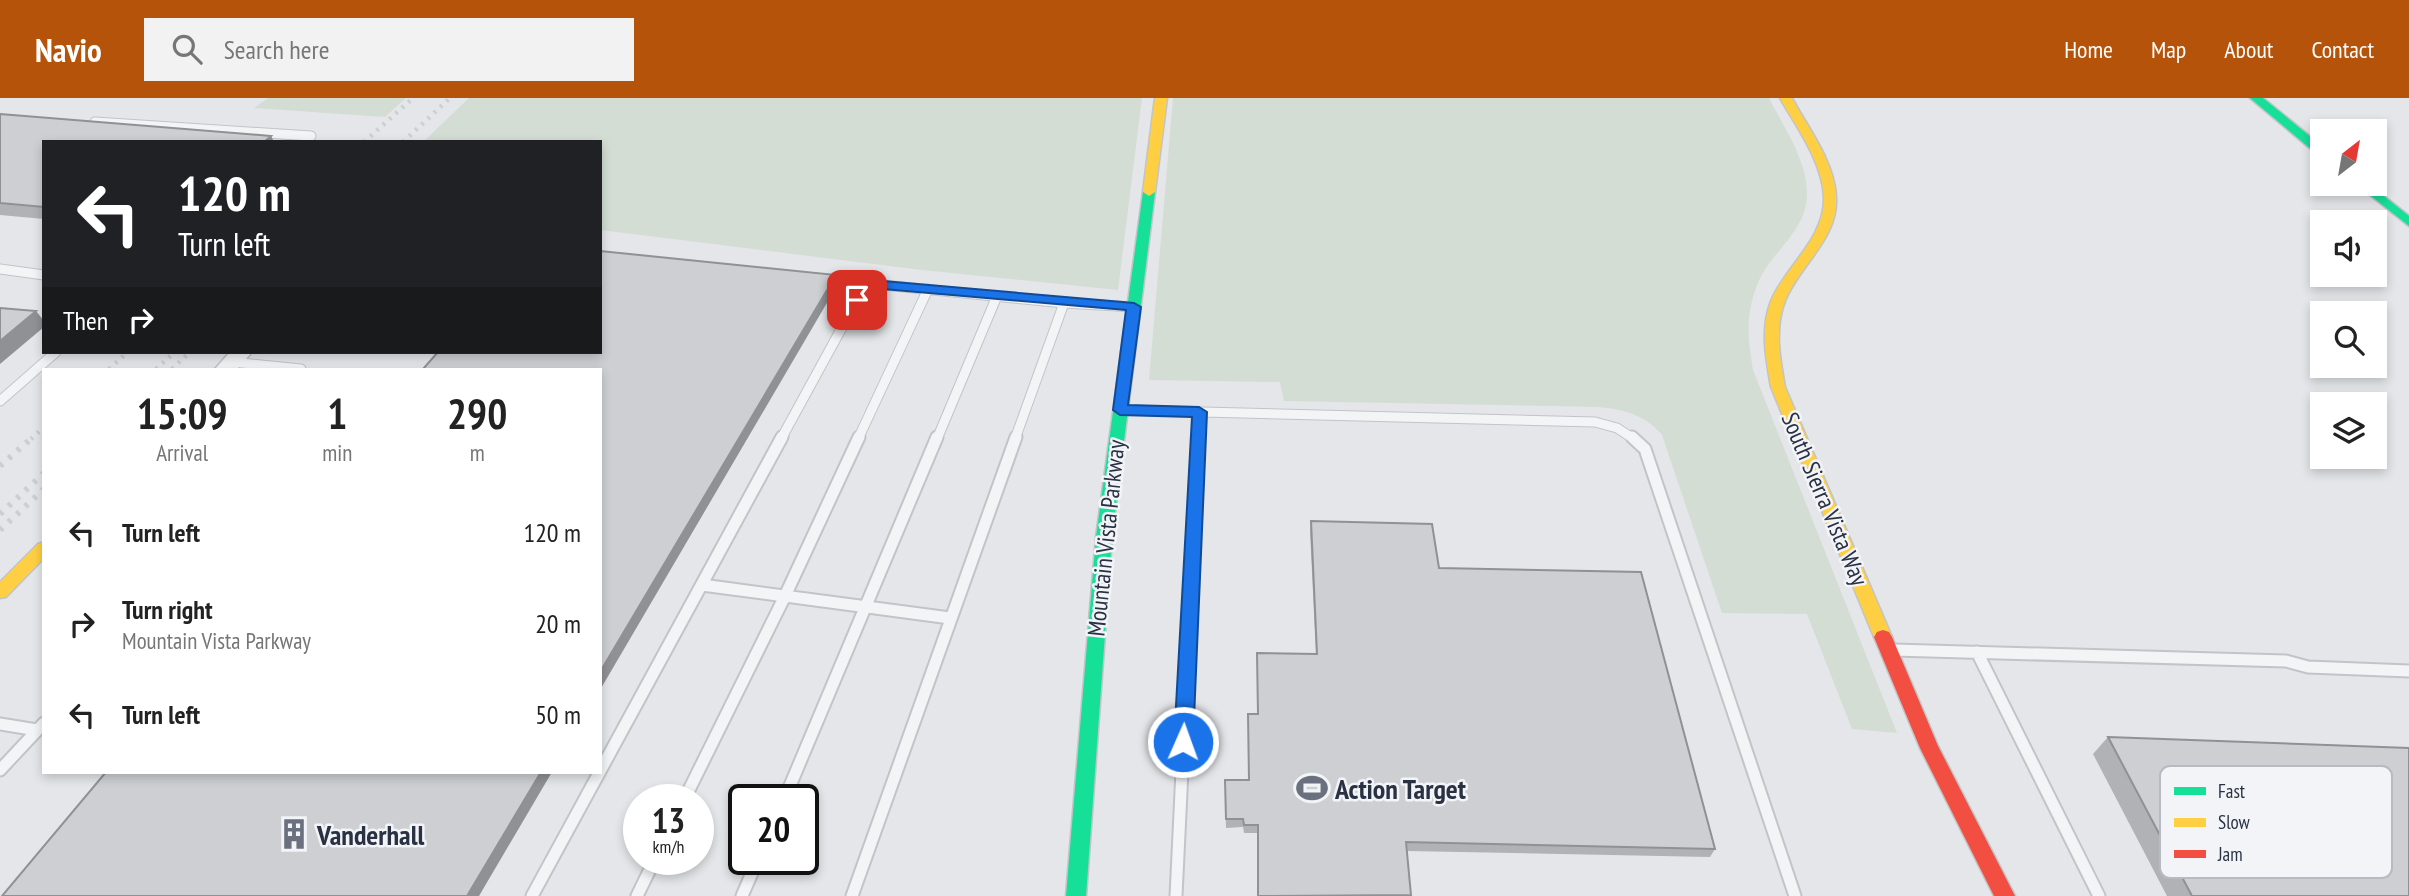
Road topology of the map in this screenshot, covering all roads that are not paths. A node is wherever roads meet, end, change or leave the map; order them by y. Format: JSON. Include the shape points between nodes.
{"nodes":[{"id":1,"x":1161,"y":98,"type":"edge"},
{"id":2,"x":1786,"y":98,"type":"edge"},
{"id":3,"x":2256,"y":98,"type":"edge"},
{"id":4,"x":82,"y":121,"type":"edge"},
{"id":5,"x":307,"y":140,"type":"edge"},
{"id":6,"x":2310,"y":142,"type":"edge"},
{"id":7,"x":2377,"y":196,"type":"edge"},
{"id":8,"x":2409,"y":222,"type":"edge"},
{"id":9,"x":0,"y":269,"type":"edge"},
{"id":10,"x":42,"y":275,"type":"edge"},
{"id":11,"x":928,"y":289,"type":"junction"},
{"id":12,"x":997,"y":296,"type":"junction"},
{"id":13,"x":1064,"y":303,"type":"junction"},
{"id":14,"x":1134,"y":307,"type":"junction"},
{"id":15,"x":54,"y":354,"type":"edge"},
{"id":16,"x":233,"y":361,"type":"edge"},
{"id":17,"x":292,"y":368,"type":"edge"},
{"id":18,"x":0,"y":401,"type":"edge"},
{"id":19,"x":1120,"y":410,"type":"junction"},
{"id":20,"x":1199,"y":412,"type":"junction"},
{"id":21,"x":42,"y":550,"type":"edge"},
{"id":22,"x":702,"y":585,"type":"junction"},
{"id":23,"x":0,"y":592,"type":"edge"},
{"id":24,"x":785,"y":596,"type":"junction"},
{"id":25,"x":867,"y":608,"type":"junction"},
{"id":26,"x":950,"y":618,"type":"junction"},
{"id":27,"x":1888,"y":650,"type":"junction"},
{"id":28,"x":1977,"y":652,"type":"junction"},
{"id":29,"x":2409,"y":671,"type":"edge"},
{"id":30,"x":0,"y":724,"type":"edge"},
{"id":31,"x":41,"y":726,"type":"edge"},
{"id":32,"x":602,"y":769,"type":"edge"},
{"id":33,"x":0,"y":770,"type":"edge"},
{"id":34,"x":599,"y":774,"type":"edge"},
{"id":35,"x":692,"y":784,"type":"edge"},
{"id":36,"x":791,"y":784,"type":"edge"},
{"id":37,"x":647,"y":875,"type":"edge"},
{"id":38,"x":751,"y":875,"type":"edge"},
{"id":39,"x":533,"y":896,"type":"edge"},
{"id":40,"x":637,"y":896,"type":"edge"},
{"id":41,"x":742,"y":896,"type":"edge"},
{"id":42,"x":852,"y":896,"type":"edge"},
{"id":43,"x":1076,"y":896,"type":"edge"},
{"id":44,"x":1176,"y":896,"type":"edge"},
{"id":45,"x":1795,"y":896,"type":"edge"},
{"id":46,"x":2005,"y":896,"type":"edge"},
{"id":47,"x":2099,"y":896,"type":"edge"}],
"edges":[{"from":1,"to":14,"type":"street","name":"Mountain Vista Parkway"},
{"from":2,"to":27,"type":"street","name":"South Sierra Vista Way","via":[[1831,199],[1820,237],[1778,301],[1771,330],[1772,361],[1778,387]]},
{"from":3,"to":6,"type":"street"},
{"from":4,"to":5,"type":"lane","via":[[287,132],[311,136]]},
{"from":7,"to":8,"type":"street"},
{"from":9,"to":10,"type":"lane"},
{"from":11,"to":12,"type":"lane"},
{"from":11,"to":22,"type":"lane","via":[[883,285],[869,288],[857,300]]},
{"from":11,"to":24,"type":"lane"},
{"from":12,"to":13,"type":"lane"},
{"from":12,"to":25,"type":"lane"},
{"from":13,"to":14,"type":"lane"},
{"from":13,"to":26,"type":"lane"},
{"from":14,"to":19,"type":"street","name":"Mountain Vista Parkway"},
{"from":15,"to":18,"type":"lane"},
{"from":16,"to":17,"type":"lane"},
{"from":19,"to":20,"type":"lane"},
{"from":19,"to":43,"type":"street","name":"Mountain Vista Parkway","via":[[1104,537]]},
{"from":20,"to":44,"type":"lane"},
{"from":20,"to":45,"type":"lane","via":[[1595,422],[1633,435],[1645,449]]},
{"from":21,"to":23,"type":"street"},
{"from":22,"to":24,"type":"lane"},
{"from":22,"to":32,"type":"lane"},
{"from":24,"to":25,"type":"lane"},
{"from":24,"to":35,"type":"lane"},
{"from":25,"to":26,"type":"lane"},
{"from":25,"to":36,"type":"lane"},
{"from":26,"to":42,"type":"lane"},
{"from":27,"to":28,"type":"lane"},
{"from":27,"to":46,"type":"street","name":"South Sierra Vista Way","via":[[1929,748]]},
{"from":28,"to":29,"type":"lane","via":[[2287,661],[2308,667]]},
{"from":28,"to":47,"type":"lane"},
{"from":30,"to":31,"type":"lane"},
{"from":31,"to":33,"type":"lane"},
{"from":34,"to":39,"type":"lane"},
{"from":37,"to":40,"type":"lane"},
{"from":38,"to":41,"type":"lane"}]}
